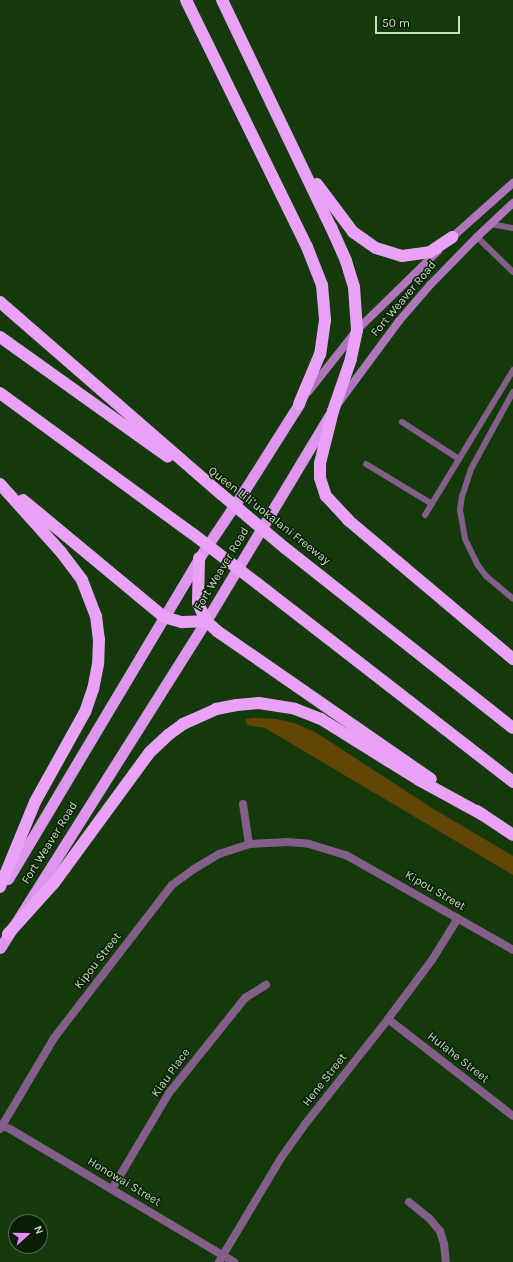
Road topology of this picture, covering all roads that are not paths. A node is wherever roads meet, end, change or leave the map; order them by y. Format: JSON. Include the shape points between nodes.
{"nodes":[{"id":1,"x":186,"y":0,"type":"edge"},
{"id":2,"x":222,"y":0,"type":"edge"},
{"id":3,"x":300,"y":160,"type":"junction"},
{"id":4,"x":513,"y":183,"type":"edge"},
{"id":5,"x":511,"y":205,"type":"edge"},
{"id":6,"x":490,"y":224,"type":"junction"},
{"id":7,"x":513,"y":228,"type":"edge"},
{"id":8,"x":452,"y":237,"type":"junction"},
{"id":9,"x":477,"y":237,"type":"junction"},
{"id":10,"x":513,"y":272,"type":"edge"},
{"id":11,"x":0,"y":302,"type":"edge"},
{"id":12,"x":357,"y":330,"type":"junction"},
{"id":13,"x":0,"y":337,"type":"edge"},
{"id":14,"x":513,"y":370,"type":"edge"},
{"id":15,"x":513,"y":392,"type":"edge"},
{"id":16,"x":0,"y":393,"type":"edge"},
{"id":17,"x":299,"y":404,"type":"junction"},
{"id":18,"x":333,"y":411,"type":"junction"},
{"id":19,"x":402,"y":422,"type":"dead end"},
{"id":20,"x":459,"y":459,"type":"junction"},
{"id":21,"x":366,"y":464,"type":"dead end"},
{"id":22,"x":0,"y":482,"type":"edge"},
{"id":23,"x":221,"y":494,"type":"junction"},
{"id":24,"x":432,"y":504,"type":"junction"},
{"id":25,"x":425,"y":515,"type":"dead end"},
{"id":26,"x":199,"y":558,"type":"junction"},
{"id":27,"x":513,"y":599,"type":"edge"},
{"id":28,"x":164,"y":617,"type":"junction"},
{"id":29,"x":206,"y":621,"type":"junction"},
{"id":30,"x":513,"y":659,"type":"edge"},
{"id":31,"x":513,"y":728,"type":"edge"},
{"id":32,"x":513,"y":782,"type":"edge"},
{"id":33,"x":243,"y":804,"type":"dead end"},
{"id":34,"x":483,"y":815,"type":"junction"},
{"id":35,"x":513,"y":835,"type":"edge"},
{"id":36,"x":249,"y":844,"type":"junction"},
{"id":37,"x":0,"y":887,"type":"edge"},
{"id":38,"x":0,"y":891,"type":"edge"},
{"id":39,"x":458,"y":918,"type":"junction"},
{"id":40,"x":8,"y":934,"type":"junction"},
{"id":41,"x":0,"y":948,"type":"edge"},
{"id":42,"x":513,"y":950,"type":"edge"},
{"id":43,"x":266,"y":985,"type":"dead end"},
{"id":44,"x":388,"y":1019,"type":"junction"},
{"id":45,"x":513,"y":1116,"type":"edge"},
{"id":46,"x":1,"y":1126,"type":"edge"},
{"id":47,"x":112,"y":1189,"type":"junction"},
{"id":48,"x":409,"y":1202,"type":"dead end"},
{"id":49,"x":221,"y":1259,"type":"edge"},
{"id":50,"x":234,"y":1262,"type":"edge"},
{"id":51,"x":446,"y":1262,"type":"edge"}],
"edges":[{"from":1,"to":17,"type":"highway","via":[[308,247],[322,285],[325,320],[320,354]]},
{"from":2,"to":3,"type":"highway"},
{"from":3,"to":8,"type":"highway","via":[[353,232],[376,248],[402,256],[430,252]]},
{"from":3,"to":12,"type":"highway","via":[[346,261],[354,287]]},
{"from":4,"to":8,"type":"main road","name":"Fort Weaver Road"},
{"from":5,"to":6,"type":"main road","name":"Fort Weaver Road"},
{"from":6,"to":7,"type":"lane"},
{"from":6,"to":9,"type":"main road","name":"Fort Weaver Road"},
{"from":8,"to":12,"type":"main road","name":"Fort Weaver Road"},
{"from":9,"to":10,"type":"lane"},
{"from":9,"to":18,"type":"main road","name":"Fort Weaver Road","via":[[399,321]]},
{"from":11,"to":23,"type":"highway"},
{"from":12,"to":17,"type":"main road","name":"Fort Weaver Road"},
{"from":12,"to":18,"type":"highway","via":[[351,359]]},
{"from":13,"to":23,"type":"highway","name":"Queen Liliʻuokalani Freeway"},
{"from":14,"to":20,"type":"lane"},
{"from":15,"to":27,"type":"lane","via":[[471,469],[460,510],[464,539],[477,564],[486,576]]},
{"from":16,"to":32,"type":"highway","bridge":true,"via":[[193,534]]},
{"from":17,"to":26,"type":"highway","name":"Fort Weaver Road"},
{"from":18,"to":29,"type":"highway","name":"Fort Weaver Road"},
{"from":18,"to":30,"type":"highway","via":[[320,464],[320,478],[326,496],[348,520]]},
{"from":19,"to":20,"type":"lane"},
{"from":20,"to":24,"type":"lane"},
{"from":21,"to":24,"type":"lane"},
{"from":22,"to":28,"type":"highway"},
{"from":22,"to":37,"type":"highway","via":[[82,580],[96,616],[99,639],[98,664],[85,712],[35,802]]},
{"from":23,"to":31,"type":"highway","name":"Queen Liliʻuokalani Freeway","bridge":true,"via":[[285,548]]},
{"from":24,"to":25,"type":"lane"},
{"from":26,"to":28,"type":"highway","name":"Fort Weaver Road"},
{"from":26,"to":29,"type":"highway","via":[[198,603]]},
{"from":28,"to":29,"type":"highway","via":[[182,622]]},
{"from":28,"to":38,"type":"highway","name":"Fort Weaver Road"},
{"from":29,"to":34,"type":"highway"},
{"from":29,"to":40,"type":"highway","name":"Fort Weaver Road"},
{"from":33,"to":36,"type":"street"},
{"from":34,"to":35,"type":"highway"},
{"from":34,"to":40,"type":"highway","via":[[420,780],[321,719],[295,709],[260,703],[216,710],[183,724],[150,752],[54,883]]},
{"from":36,"to":39,"type":"street","name":"Kipou Street","via":[[309,844],[346,855]]},
{"from":36,"to":46,"type":"street","name":"Kipou Street","via":[[219,854],[172,885],[54,1038]]},
{"from":39,"to":42,"type":"street","name":"Kipou Street"},
{"from":39,"to":44,"type":"street","name":"Hene Street","via":[[432,960]]},
{"from":40,"to":41,"type":"highway","name":"Fort Weaver Road"},
{"from":43,"to":47,"type":"street","name":"Kiau Place","via":[[245,998],[169,1093]]},
{"from":44,"to":45,"type":"street","name":"Hulahe Street"},
{"from":44,"to":49,"type":"street","name":"Hene Street","via":[[281,1158]]},
{"from":46,"to":47,"type":"street","name":"Honowai Street"},
{"from":47,"to":49,"type":"street","name":"Honowai Street"},
{"from":48,"to":51,"type":"street","via":[[440,1231]]},
{"from":49,"to":50,"type":"street","name":"Honowai Street"}]}
